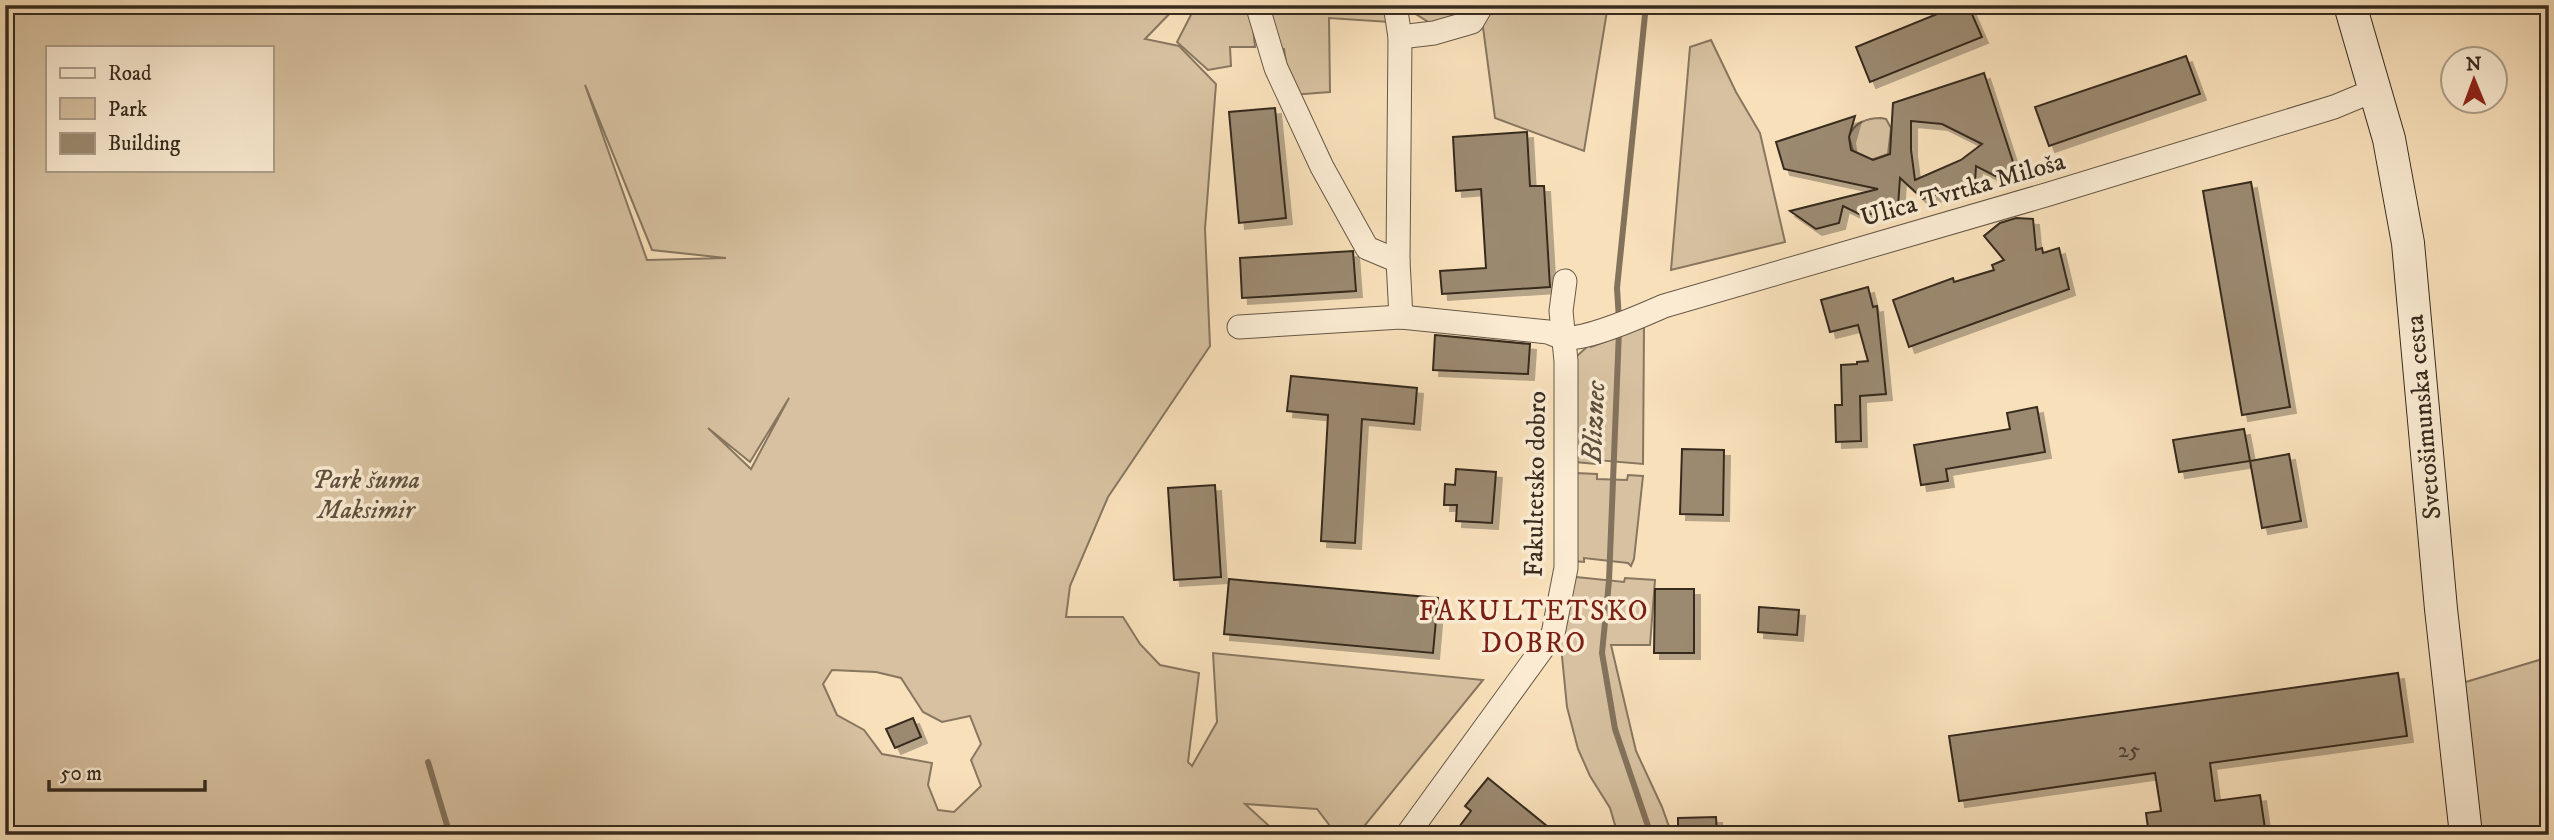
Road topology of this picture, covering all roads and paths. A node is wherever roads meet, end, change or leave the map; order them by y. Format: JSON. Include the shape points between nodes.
{"nodes":[{"id":1,"x":1395,"y":5,"type":"edge"},
{"id":2,"x":1482,"y":5,"type":"edge"},
{"id":3,"x":2350,"y":5,"type":"edge"},
{"id":4,"x":1259,"y":11,"type":"dead end"},
{"id":5,"x":1400,"y":37,"type":"junction"},
{"id":6,"x":2375,"y":90,"type":"junction"},
{"id":7,"x":1398,"y":261,"type":"junction"},
{"id":8,"x":1565,"y":281,"type":"dead end"},
{"id":9,"x":1401,"y":317,"type":"junction"},
{"id":10,"x":1239,"y":327,"type":"dead end"},
{"id":11,"x":1565,"y":338,"type":"junction"},
{"id":12,"x":1407,"y":835,"type":"edge"},
{"id":13,"x":2466,"y":835,"type":"edge"}],
"edges":[{"from":1,"to":5,"type":"street"},
{"from":2,"to":5,"type":"street","via":[[1472,22]]},
{"from":3,"to":6,"type":"street","name":"Svetošimunska cesta"},
{"from":4,"to":7,"type":"street","via":[[1276,68],[1322,167],[1367,248]]},
{"from":5,"to":7,"type":"street"},
{"from":6,"to":11,"type":"street","name":"Ulica Tvrtka Miloša","via":[[2334,107],[2061,191]]},
{"from":6,"to":13,"type":"street","name":"Svetošimunska cesta","via":[[2408,243]]},
{"from":7,"to":9,"type":"street"},
{"from":8,"to":11,"type":"street","name":"Fakultetsko dobro","via":[[1561,310]]},
{"from":9,"to":10,"type":"street"},
{"from":9,"to":11,"type":"street","via":[[1548,332]]},
{"from":11,"to":12,"type":"street","name":"Fakultetsko dobro","via":[[1566,568],[1553,634]]}]}
